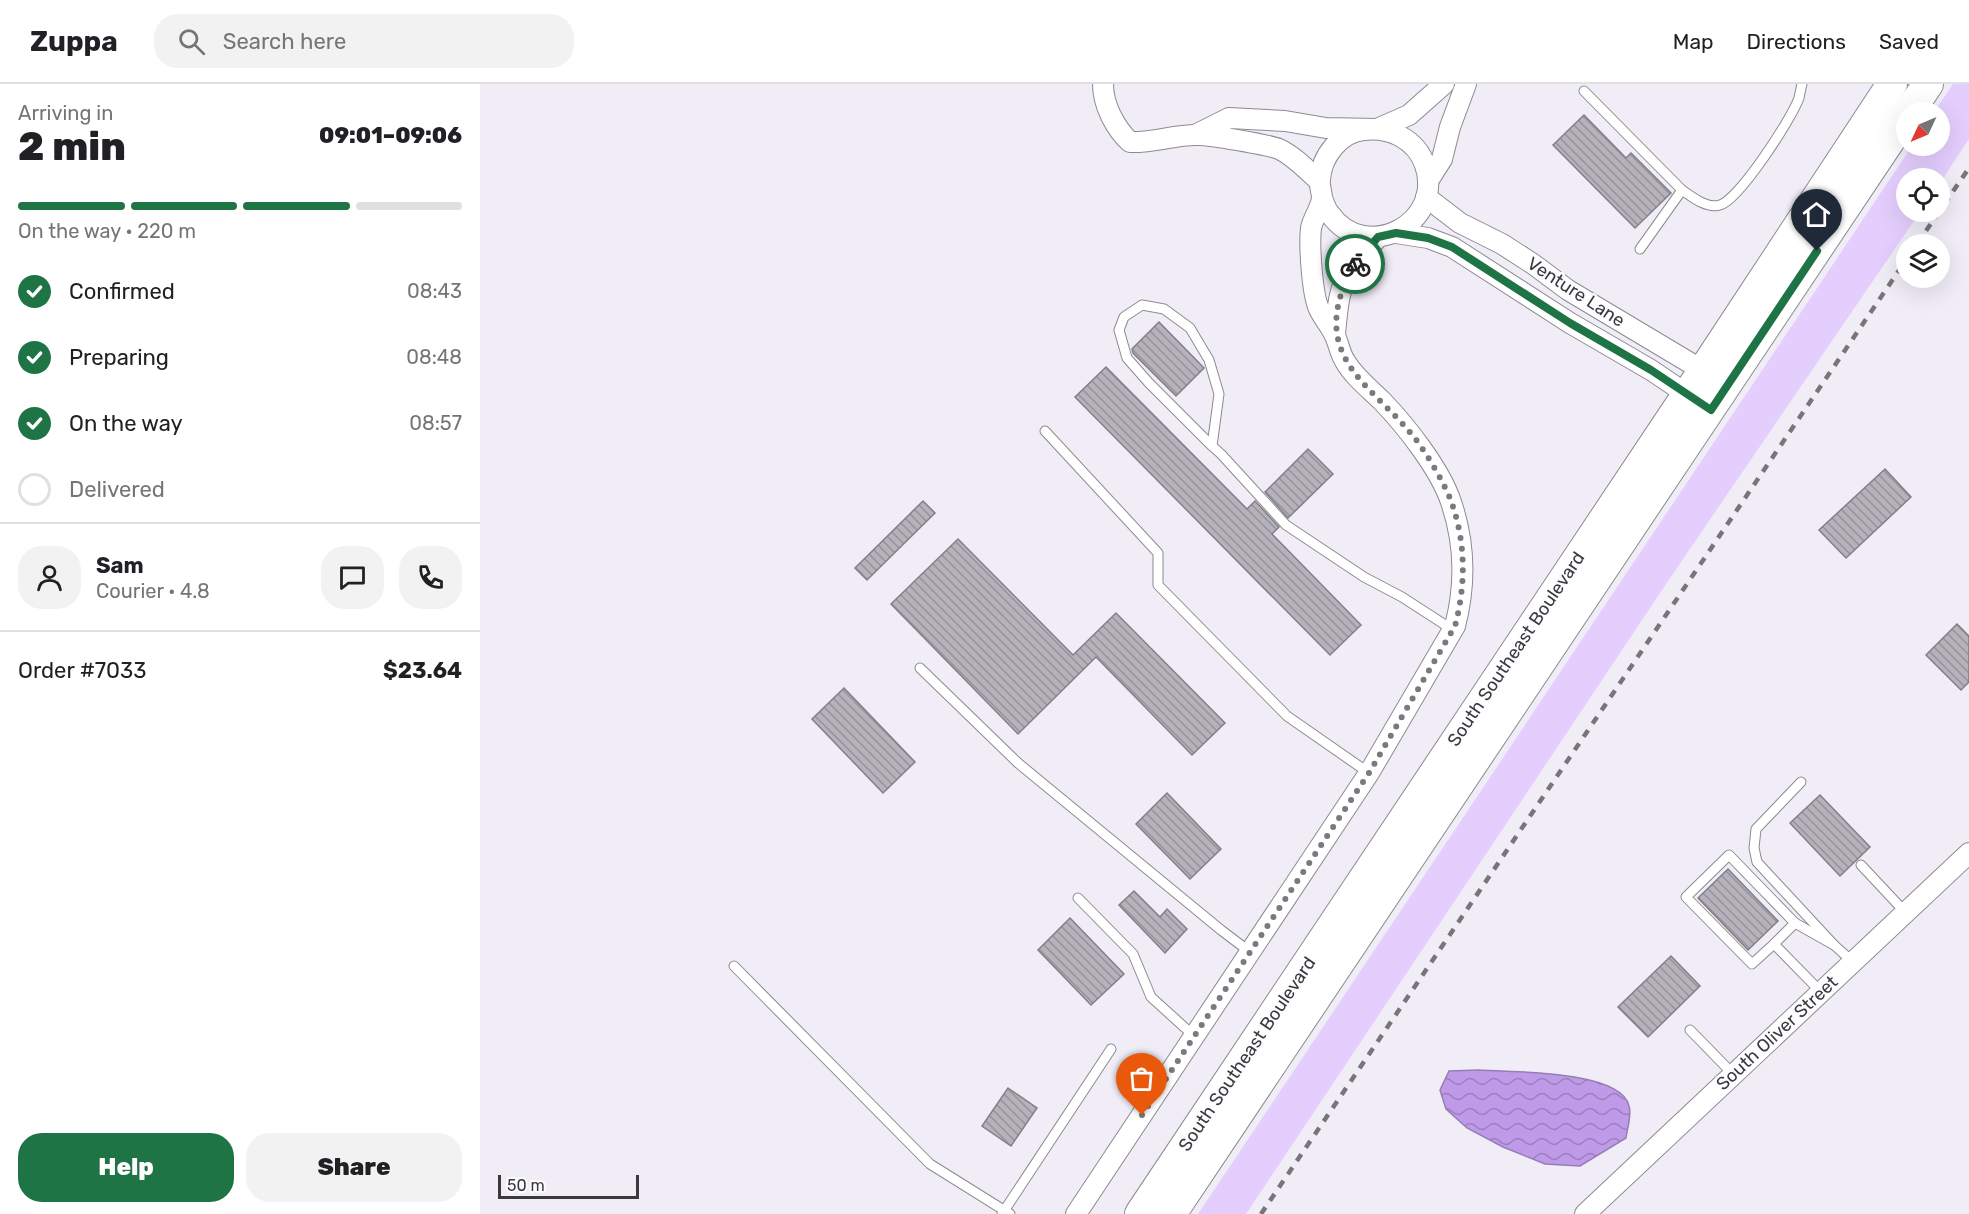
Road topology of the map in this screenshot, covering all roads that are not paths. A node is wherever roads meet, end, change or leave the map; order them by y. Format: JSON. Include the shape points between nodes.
{"nodes":[{"id":1,"x":1103,"y":84,"type":"edge"},
{"id":2,"x":1444,"y":84,"type":"edge"},
{"id":3,"x":1466,"y":84,"type":"edge"},
{"id":4,"x":1802,"y":84,"type":"edge"},
{"id":5,"x":1892,"y":84,"type":"edge"},
{"id":6,"x":1928,"y":84,"type":"edge"},
{"id":7,"x":1584,"y":91,"type":"dead end"},
{"id":8,"x":1916,"y":102,"type":"edge"},
{"id":9,"x":1377,"y":129,"type":"junction"},
{"id":10,"x":1896,"y":130,"type":"edge"},
{"id":11,"x":1197,"y":134,"type":"junction"},
{"id":12,"x":1427,"y":189,"type":"junction"},
{"id":13,"x":1321,"y":190,"type":"junction"},
{"id":14,"x":1683,"y":190,"type":"junction"},
{"id":15,"x":1387,"y":235,"type":"junction"},
{"id":16,"x":1640,"y":249,"type":"dead end"},
{"id":17,"x":1335,"y":335,"type":"junction"},
{"id":18,"x":1707,"y":390,"type":"junction"},
{"id":19,"x":1045,"y":431,"type":"dead end"},
{"id":20,"x":1212,"y":446,"type":"junction"},
{"id":21,"x":1453,"y":630,"type":"junction"},
{"id":22,"x":920,"y":668,"type":"dead end"},
{"id":23,"x":1369,"y":773,"type":"junction"},
{"id":24,"x":1801,"y":782,"type":"dead end"},
{"id":25,"x":1969,"y":853,"type":"edge"},
{"id":26,"x":1861,"y":865,"type":"dead end"},
{"id":27,"x":1078,"y":898,"type":"dead end"},
{"id":28,"x":1905,"y":912,"type":"junction"},
{"id":29,"x":1795,"y":923,"type":"junction"},
{"id":30,"x":1774,"y":944,"type":"junction"},
{"id":31,"x":1834,"y":945,"type":"junction"},
{"id":32,"x":1250,"y":952,"type":"junction"},
{"id":33,"x":1853,"y":962,"type":"junction"},
{"id":34,"x":734,"y":966,"type":"dead end"},
{"id":35,"x":1821,"y":992,"type":"junction"},
{"id":36,"x":1690,"y":1030,"type":"dead end"},
{"id":37,"x":1194,"y":1036,"type":"junction"},
{"id":38,"x":1111,"y":1049,"type":"dead end"},
{"id":39,"x":1733,"y":1074,"type":"junction"},
{"id":40,"x":1005,"y":1213,"type":"edge"},
{"id":41,"x":1076,"y":1214,"type":"edge"},
{"id":42,"x":1140,"y":1214,"type":"edge"},
{"id":43,"x":1171,"y":1214,"type":"edge"},
{"id":44,"x":1585,"y":1214,"type":"edge"}],
"edges":[{"from":1,"to":11,"type":"street","via":[[1110,112],[1130,142]]},
{"from":2,"to":9,"type":"street","via":[[1409,115]]},
{"from":3,"to":12,"type":"street","via":[[1442,159]]},
{"from":4,"to":14,"type":"lane","via":[[1779,135],[1735,196],[1720,205],[1707,204]]},
{"from":5,"to":18,"type":"main road","name":"South Southeast Boulevard"},
{"from":6,"to":8,"type":"main road","name":"South Southeast Boulevard"},
{"from":7,"to":14,"type":"lane"},
{"from":9,"to":11,"type":"street","via":[[1229,118]]},
{"from":9,"to":12,"type":"street","via":[[1393,132],[1412,146],[1425,165]]},
{"from":9,"to":13,"type":"street","via":[[1360,130],[1331,149],[1323,164]]},
{"from":10,"to":18,"type":"main road","name":"South Southeast Boulevard"},
{"from":11,"to":13,"type":"street","via":[[1278,148],[1299,162]]},
{"from":12,"to":15,"type":"street","via":[[1420,212],[1410,224]]},
{"from":12,"to":18,"type":"street","name":"Venture Lane","via":[[1460,223],[1533,264]]},
{"from":13,"to":15,"type":"street","via":[[1330,215],[1343,228],[1360,235]]},
{"from":13,"to":17,"type":"street","via":[[1311,227],[1313,275],[1318,308]]},
{"from":14,"to":16,"type":"lane"},
{"from":15,"to":17,"type":"street","via":[[1350,270],[1337,307]]},
{"from":15,"to":18,"type":"street","name":"Venture Lane","via":[[1428,238],[1452,247],[1626,355]]},
{"from":17,"to":21,"type":"street","via":[[1345,362],[1411,433],[1450,500],[1460,534],[1463,567],[1462,599]]},
{"from":18,"to":42,"type":"main road","name":"South Southeast Boulevard"},
{"from":18,"to":43,"type":"main road","name":"South Southeast Boulevard"},
{"from":19,"to":23,"type":"lane","via":[[1158,553],[1158,585],[1180,609],[1287,716]]},
{"from":20,"to":20,"type":"lane","via":[[1127,358],[1119,330],[1125,317],[1142,305],[1164,309],[1190,328],[1209,360],[1219,394]]},
{"from":20,"to":21,"type":"lane","via":[[1286,525]]},
{"from":21,"to":23,"type":"street"},
{"from":22,"to":32,"type":"lane","via":[[1018,763]]},
{"from":23,"to":32,"type":"street"},
{"from":24,"to":31,"type":"lane","via":[[1756,829],[1754,848],[1757,862]]},
{"from":25,"to":28,"type":"street","name":"South Oliver Street"},
{"from":26,"to":28,"type":"lane"},
{"from":27,"to":37,"type":"lane","via":[[1133,954],[1151,997]]},
{"from":28,"to":33,"type":"street","name":"South Oliver Street"},
{"from":29,"to":30,"type":"lane"},
{"from":29,"to":30,"type":"lane","via":[[1729,855],[1686,897],[1752,964]]},
{"from":29,"to":31,"type":"lane"},
{"from":30,"to":35,"type":"lane"},
{"from":31,"to":33,"type":"lane"},
{"from":32,"to":37,"type":"street"},
{"from":33,"to":35,"type":"street","name":"South Oliver Street"},
{"from":34,"to":40,"type":"lane","via":[[930,1164]]},
{"from":35,"to":39,"type":"street","name":"South Oliver Street"},
{"from":36,"to":39,"type":"lane"},
{"from":37,"to":41,"type":"street"},
{"from":38,"to":40,"type":"lane"},
{"from":39,"to":44,"type":"street","name":"South Oliver Street"}]}
